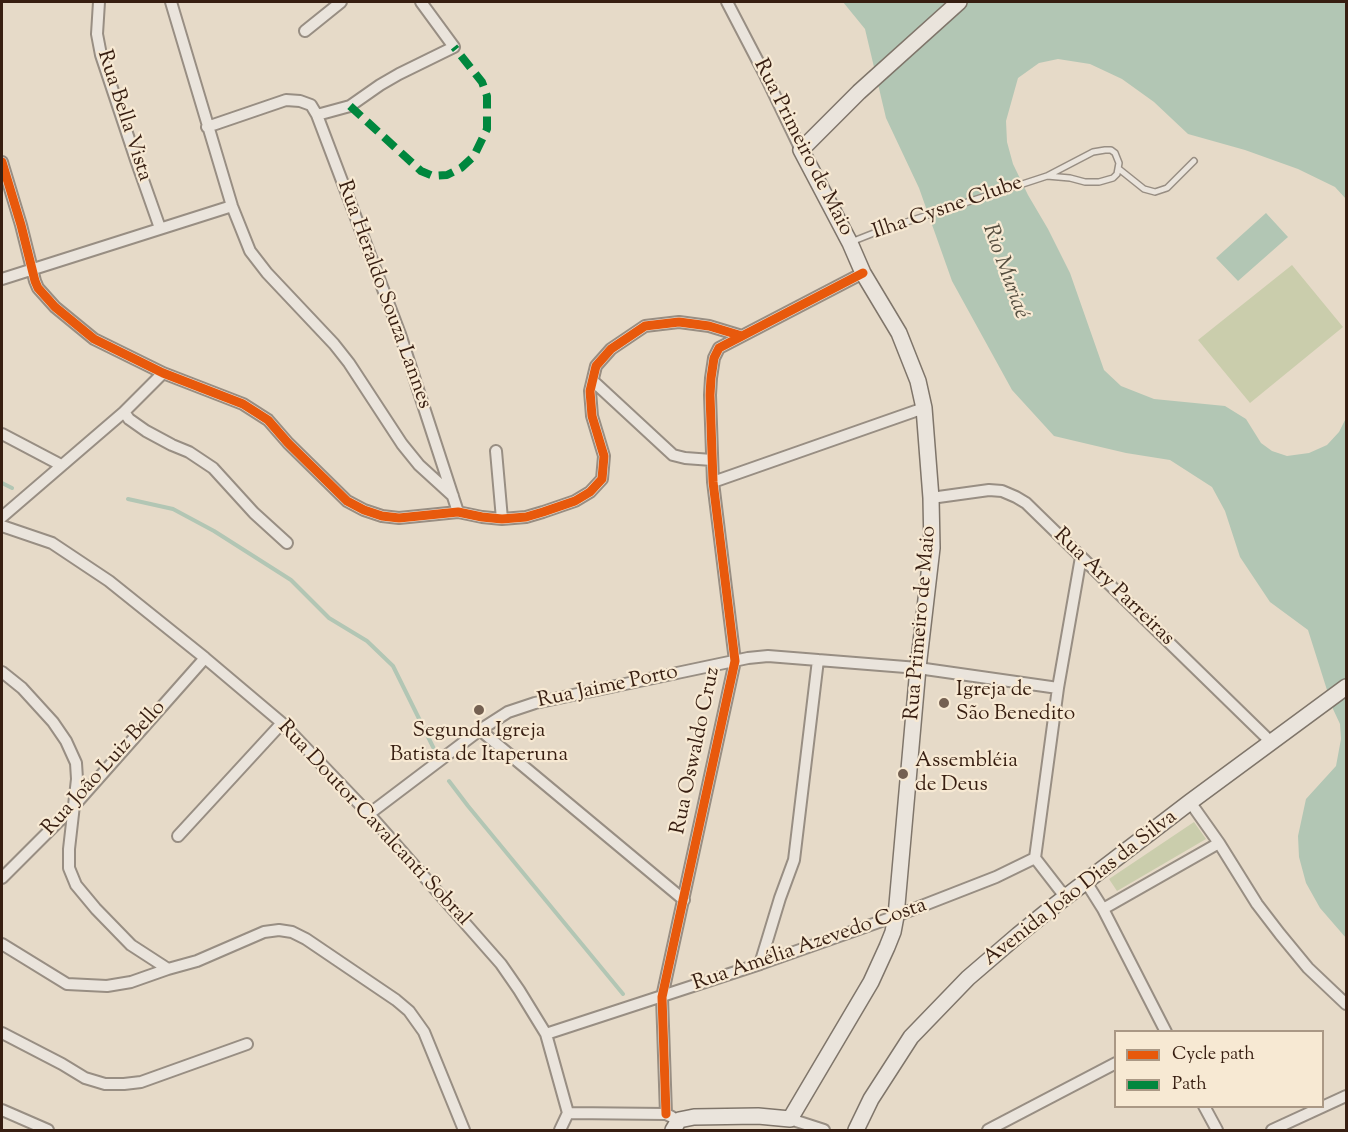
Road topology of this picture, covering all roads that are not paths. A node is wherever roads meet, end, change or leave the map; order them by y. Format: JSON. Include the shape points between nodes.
{"nodes":[{"id":1,"x":99,"y":2,"type":"edge"},
{"id":2,"x":171,"y":2,"type":"edge"},
{"id":3,"x":341,"y":2,"type":"edge"},
{"id":4,"x":421,"y":2,"type":"edge"},
{"id":5,"x":727,"y":2,"type":"edge"},
{"id":6,"x":960,"y":2,"type":"edge"},
{"id":7,"x":305,"y":31,"type":"dead end"},
{"id":8,"x":317,"y":115,"type":"junction"},
{"id":9,"x":207,"y":127,"type":"junction"},
{"id":10,"x":801,"y":150,"type":"junction"},
{"id":11,"x":1194,"y":161,"type":"dead end"},
{"id":12,"x":2,"y":162,"type":"edge"},
{"id":13,"x":1119,"y":169,"type":"junction"},
{"id":14,"x":1047,"y":176,"type":"junction"},
{"id":15,"x":232,"y":206,"type":"junction"},
{"id":16,"x":160,"y":228,"type":"junction"},
{"id":17,"x":850,"y":243,"type":"junction"},
{"id":18,"x":31,"y":270,"type":"junction"},
{"id":19,"x":863,"y":273,"type":"junction"},
{"id":20,"x":2,"y":279,"type":"edge"},
{"id":21,"x":742,"y":336,"type":"junction"},
{"id":22,"x":163,"y":373,"type":"junction"},
{"id":23,"x":593,"y":381,"type":"junction"},
{"id":24,"x":924,"y":408,"type":"junction"},
{"id":25,"x":123,"y":412,"type":"junction"},
{"id":26,"x":2,"y":434,"type":"edge"},
{"id":27,"x":496,"y":451,"type":"dead end"},
{"id":28,"x":712,"y":460,"type":"junction"},
{"id":29,"x":61,"y":465,"type":"junction"},
{"id":30,"x":713,"y":482,"type":"junction"},
{"id":31,"x":453,"y":496,"type":"junction"},
{"id":32,"x":931,"y":498,"type":"junction"},
{"id":33,"x":458,"y":512,"type":"junction"},
{"id":34,"x":2,"y":517,"type":"edge"},
{"id":35,"x":502,"y":519,"type":"junction"},
{"id":36,"x":2,"y":526,"type":"edge"},
{"id":37,"x":287,"y":543,"type":"dead end"},
{"id":38,"x":1081,"y":556,"type":"junction"},
{"id":39,"x":205,"y":657,"type":"junction"},
{"id":40,"x":818,"y":660,"type":"junction"},
{"id":41,"x":735,"y":661,"type":"junction"},
{"id":42,"x":918,"y":668,"type":"junction"},
{"id":43,"x":2,"y":672,"type":"edge"},
{"id":44,"x":1347,"y":687,"type":"edge"},
{"id":45,"x":1058,"y":688,"type":"junction"},
{"id":46,"x":282,"y":723,"type":"junction"},
{"id":47,"x":480,"y":730,"type":"junction"},
{"id":48,"x":1271,"y":742,"type":"junction"},
{"id":49,"x":1190,"y":802,"type":"junction"},
{"id":50,"x":73,"y":807,"type":"junction"},
{"id":51,"x":369,"y":814,"type":"junction"},
{"id":52,"x":178,"y":836,"type":"dead end"},
{"id":53,"x":1219,"y":843,"type":"junction"},
{"id":54,"x":1035,"y":858,"type":"junction"},
{"id":55,"x":2,"y":878,"type":"edge"},
{"id":56,"x":1086,"y":882,"type":"junction"},
{"id":57,"x":1066,"y":898,"type":"junction"},
{"id":58,"x":684,"y":900,"type":"junction"},
{"id":59,"x":1103,"y":909,"type":"junction"},
{"id":60,"x":896,"y":916,"type":"junction"},
{"id":61,"x":2,"y":944,"type":"edge"},
{"id":62,"x":760,"y":964,"type":"junction"},
{"id":63,"x":168,"y":969,"type":"junction"},
{"id":64,"x":662,"y":997,"type":"junction"},
{"id":65,"x":1347,"y":1004,"type":"edge"},
{"id":66,"x":1165,"y":1030,"type":"edge"},
{"id":67,"x":2,"y":1033,"type":"edge"},
{"id":68,"x":546,"y":1034,"type":"junction"},
{"id":69,"x":247,"y":1044,"type":"dead end"},
{"id":70,"x":1114,"y":1064,"type":"edge"},
{"id":71,"x":1347,"y":1096,"type":"edge"},
{"id":72,"x":1324,"y":1107,"type":"edge"},
{"id":73,"x":1205,"y":1108,"type":"edge"},
{"id":74,"x":1321,"y":1108,"type":"edge"},
{"id":75,"x":2,"y":1110,"type":"edge"},
{"id":76,"x":568,"y":1113,"type":"junction"},
{"id":77,"x":790,"y":1119,"type":"junction"},
{"id":78,"x":673,"y":1121,"type":"edge"},
{"id":79,"x":48,"y":1131,"type":"edge"},
{"id":80,"x":464,"y":1131,"type":"edge"},
{"id":81,"x":560,"y":1131,"type":"edge"},
{"id":82,"x":824,"y":1131,"type":"edge"},
{"id":83,"x":856,"y":1131,"type":"edge"},
{"id":84,"x":988,"y":1131,"type":"edge"},
{"id":85,"x":1217,"y":1131,"type":"edge"},
{"id":86,"x":1272,"y":1131,"type":"edge"}],
"edges":[{"from":1,"to":16,"type":"street","name":"Rua Bella Vista","via":[[101,55]]},
{"from":2,"to":9,"type":"street"},
{"from":3,"to":7,"type":"street"},
{"from":4,"to":8,"type":"street","via":[[454,47],[399,74],[350,106]]},
{"from":5,"to":10,"type":"street","name":"Rua Primeiro de Maio"},
{"from":6,"to":10,"type":"main road"},
{"from":8,"to":9,"type":"street","via":[[311,105],[286,100]]},
{"from":8,"to":31,"type":"street","name":"Rua Heraldo Souza Lannes","via":[[393,315]]},
{"from":9,"to":15,"type":"street"},
{"from":10,"to":17,"type":"main road","name":"Rua Primeiro de Maio"},
{"from":11,"to":13,"type":"lane","via":[[1167,188],[1155,192],[1144,189]]},
{"from":12,"to":18,"type":"street"},
{"from":13,"to":14,"type":"lane","name":"Ilha Cysne Clube","via":[[1113,178],[1100,182]]},
{"from":13,"to":14,"type":"lane","name":"Ilha Cysne Clube","via":[[1115,153],[1105,150]]},
{"from":14,"to":17,"type":"lane","name":"Ilha Cysne Clube"},
{"from":15,"to":16,"type":"street"},
{"from":15,"to":31,"type":"street","via":[[250,250],[267,273],[334,344],[419,465]]},
{"from":16,"to":18,"type":"street"},
{"from":17,"to":19,"type":"main road","name":"Rua Primeiro de Maio"},
{"from":18,"to":20,"type":"street"},
{"from":18,"to":22,"type":"street","via":[[46,298],[94,339]]},
{"from":19,"to":21,"type":"street","name":"Rua Oswaldo Cruz"},
{"from":19,"to":24,"type":"main road","name":"Rua Primeiro de Maio","via":[[899,333]]},
{"from":21,"to":23,"type":"street","via":[[679,322],[645,326],[610,349],[596,366]]},
{"from":21,"to":28,"type":"street","name":"Rua Oswaldo Cruz","via":[[719,348],[714,358]]},
{"from":22,"to":25,"type":"street"},
{"from":22,"to":33,"type":"street","via":[[243,404],[268,420],[332,488],[364,510],[399,518]]},
{"from":23,"to":28,"type":"street","via":[[673,455]]},
{"from":23,"to":35,"type":"street","via":[[592,416],[603,456],[602,479],[590,492],[563,506],[526,517]]},
{"from":24,"to":30,"type":"street"},
{"from":24,"to":32,"type":"main road","name":"Rua Primeiro de Maio"},
{"from":25,"to":29,"type":"street"},
{"from":25,"to":37,"type":"street","via":[[146,431],[213,468]]},
{"from":26,"to":29,"type":"street"},
{"from":27,"to":35,"type":"street"},
{"from":28,"to":30,"type":"street","name":"Rua Oswaldo Cruz"},
{"from":29,"to":34,"type":"street"},
{"from":30,"to":41,"type":"street","name":"Rua Oswaldo Cruz"},
{"from":31,"to":33,"type":"street","name":"Rua Heraldo Souza Lannes"},
{"from":32,"to":38,"type":"street","name":"Rua Ary Parreiras","via":[[1002,491],[1026,503]]},
{"from":32,"to":42,"type":"main road","name":"Rua Primeiro de Maio","via":[[932,548]]},
{"from":33,"to":35,"type":"street"},
{"from":36,"to":39,"type":"street","name":"Rua Doutor Cavalcanti Sobral","via":[[52,543],[109,581]]},
{"from":38,"to":45,"type":"street"},
{"from":38,"to":48,"type":"street","name":"Rua Ary Parreiras"},
{"from":39,"to":46,"type":"street","name":"Rua Doutor Cavalcanti Sobral"},
{"from":39,"to":50,"type":"street","name":"Rua João Luiz Bello"},
{"from":40,"to":41,"type":"street","name":"Rua Jaime Porto","via":[[768,656]]},
{"from":40,"to":42,"type":"street","name":"Rua Jaime Porto"},
{"from":40,"to":62,"type":"street","via":[[794,860]]},
{"from":41,"to":47,"type":"street","name":"Rua Jaime Porto","via":[[535,703],[508,712]]},
{"from":41,"to":58,"type":"street","name":"Rua Oswaldo Cruz"},
{"from":42,"to":45,"type":"street","name":"Rua Jaime Porto"},
{"from":42,"to":60,"type":"main road","name":"Rua Primeiro de Maio"},
{"from":43,"to":50,"type":"street","via":[[22,688],[66,741],[76,763]]},
{"from":44,"to":48,"type":"main road","name":"Avenida João Dias da Silva"},
{"from":45,"to":54,"type":"street"},
{"from":46,"to":51,"type":"street","name":"Rua Doutor Cavalcanti Sobral"},
{"from":46,"to":52,"type":"street"},
{"from":47,"to":51,"type":"street","name":"Rua Jaime Porto"},
{"from":47,"to":58,"type":"street"},
{"from":48,"to":49,"type":"main road","name":"Avenida João Dias da Silva"},
{"from":49,"to":53,"type":"street"},
{"from":49,"to":56,"type":"main road","name":"Avenida João Dias da Silva"},
{"from":50,"to":55,"type":"street","name":"Rua João Luiz Bello"},
{"from":50,"to":63,"type":"street","via":[[69,868],[76,885],[131,945]]},
{"from":51,"to":68,"type":"street","name":"Rua Doutor Cavalcanti Sobral","via":[[501,964]]},
{"from":53,"to":59,"type":"street"},
{"from":53,"to":65,"type":"street","via":[[1280,934],[1308,968]]},
{"from":54,"to":57,"type":"street"},
{"from":54,"to":60,"type":"street","name":"Rua Amélia Azevedo Costa"},
{"from":56,"to":57,"type":"main road","name":"Avenida João Dias da Silva"},
{"from":56,"to":59,"type":"street"},
{"from":57,"to":83,"type":"main road","name":"Avenida João Dias da Silva","via":[[968,978],[911,1037]]},
{"from":58,"to":64,"type":"street","name":"Rua Oswaldo Cruz"},
{"from":59,"to":66,"type":"street"},
{"from":60,"to":62,"type":"street","name":"Rua Amélia Azevedo Costa"},
{"from":60,"to":77,"type":"main road","name":"Rua Primeiro de Maio","via":[[872,982]]},
{"from":61,"to":63,"type":"street","via":[[67,984],[107,986]]},
{"from":62,"to":64,"type":"street","name":"Rua Amélia Azevedo Costa"},
{"from":63,"to":80,"type":"street","via":[[264,932],[292,932],[306,939],[409,1011],[424,1032]]},
{"from":64,"to":68,"type":"street","name":"Rua Amélia Azevedo Costa"},
{"from":64,"to":78,"type":"street","name":"Rua Oswaldo Cruz"},
{"from":67,"to":69,"type":"street","via":[[85,1078],[105,1084],[141,1082]]},
{"from":68,"to":76,"type":"street","name":"Rua Doutor Cavalcanti Sobral"},
{"from":70,"to":84,"type":"street"},
{"from":71,"to":72,"type":"street"},
{"from":73,"to":85,"type":"street"},
{"from":74,"to":86,"type":"street"},
{"from":75,"to":79,"type":"street"},
{"from":76,"to":78,"type":"street"},
{"from":76,"to":81,"type":"street"},
{"from":77,"to":78,"type":"main road","via":[[723,1116]]},
{"from":77,"to":82,"type":"street"}]}
